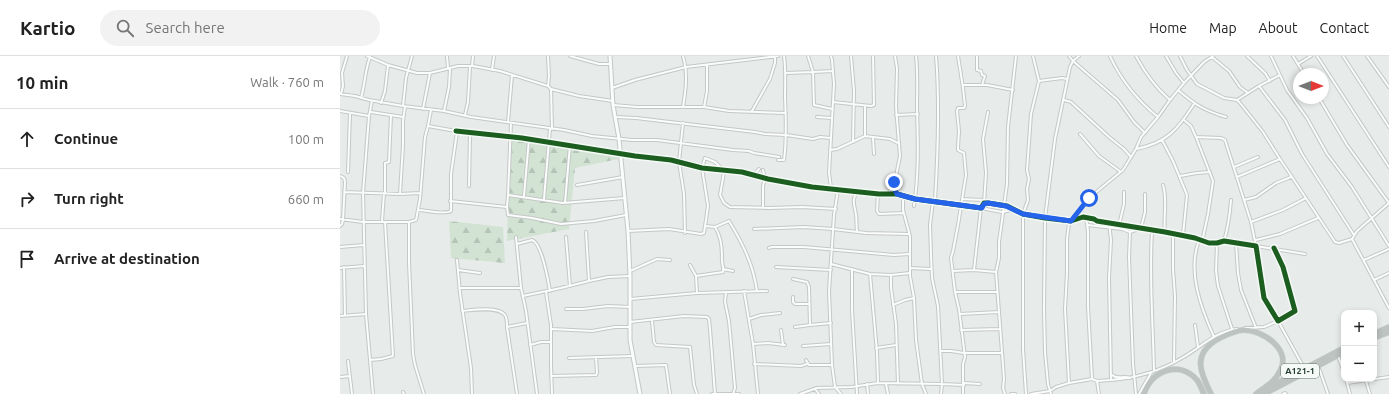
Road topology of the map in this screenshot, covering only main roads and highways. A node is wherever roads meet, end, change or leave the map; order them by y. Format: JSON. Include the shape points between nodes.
{"nodes":[{"id":1,"x":1389,"y":327,"type":"edge"},
{"id":2,"x":1389,"y":332,"type":"edge"},
{"id":3,"x":1377,"y":333,"type":"edge"},
{"id":4,"x":1377,"y":337,"type":"edge"},
{"id":5,"x":1341,"y":350,"type":"edge"},
{"id":6,"x":1341,"y":354,"type":"edge"},
{"id":7,"x":1144,"y":394,"type":"edge"},
{"id":8,"x":1204,"y":394,"type":"edge"},
{"id":9,"x":1211,"y":394,"type":"edge"},
{"id":10,"x":1257,"y":394,"type":"edge"},
{"id":11,"x":1265,"y":394,"type":"edge"}],
"edges":[{"from":1,"to":3,"type":"highway"},
{"from":2,"to":4,"type":"highway"},
{"from":5,"to":10,"type":"highway","number":"A121-1"},
{"from":6,"to":11,"type":"highway","number":"A121-1"},
{"from":7,"to":8,"type":"highway","via":[[1149,383],[1159,373],[1176,369],[1198,381]]},
{"from":9,"to":10,"type":"highway","via":[[1200,369],[1204,351],[1228,334],[1243,330],[1256,331],[1267,337],[1275,345],[1282,359],[1278,375]]}]}
